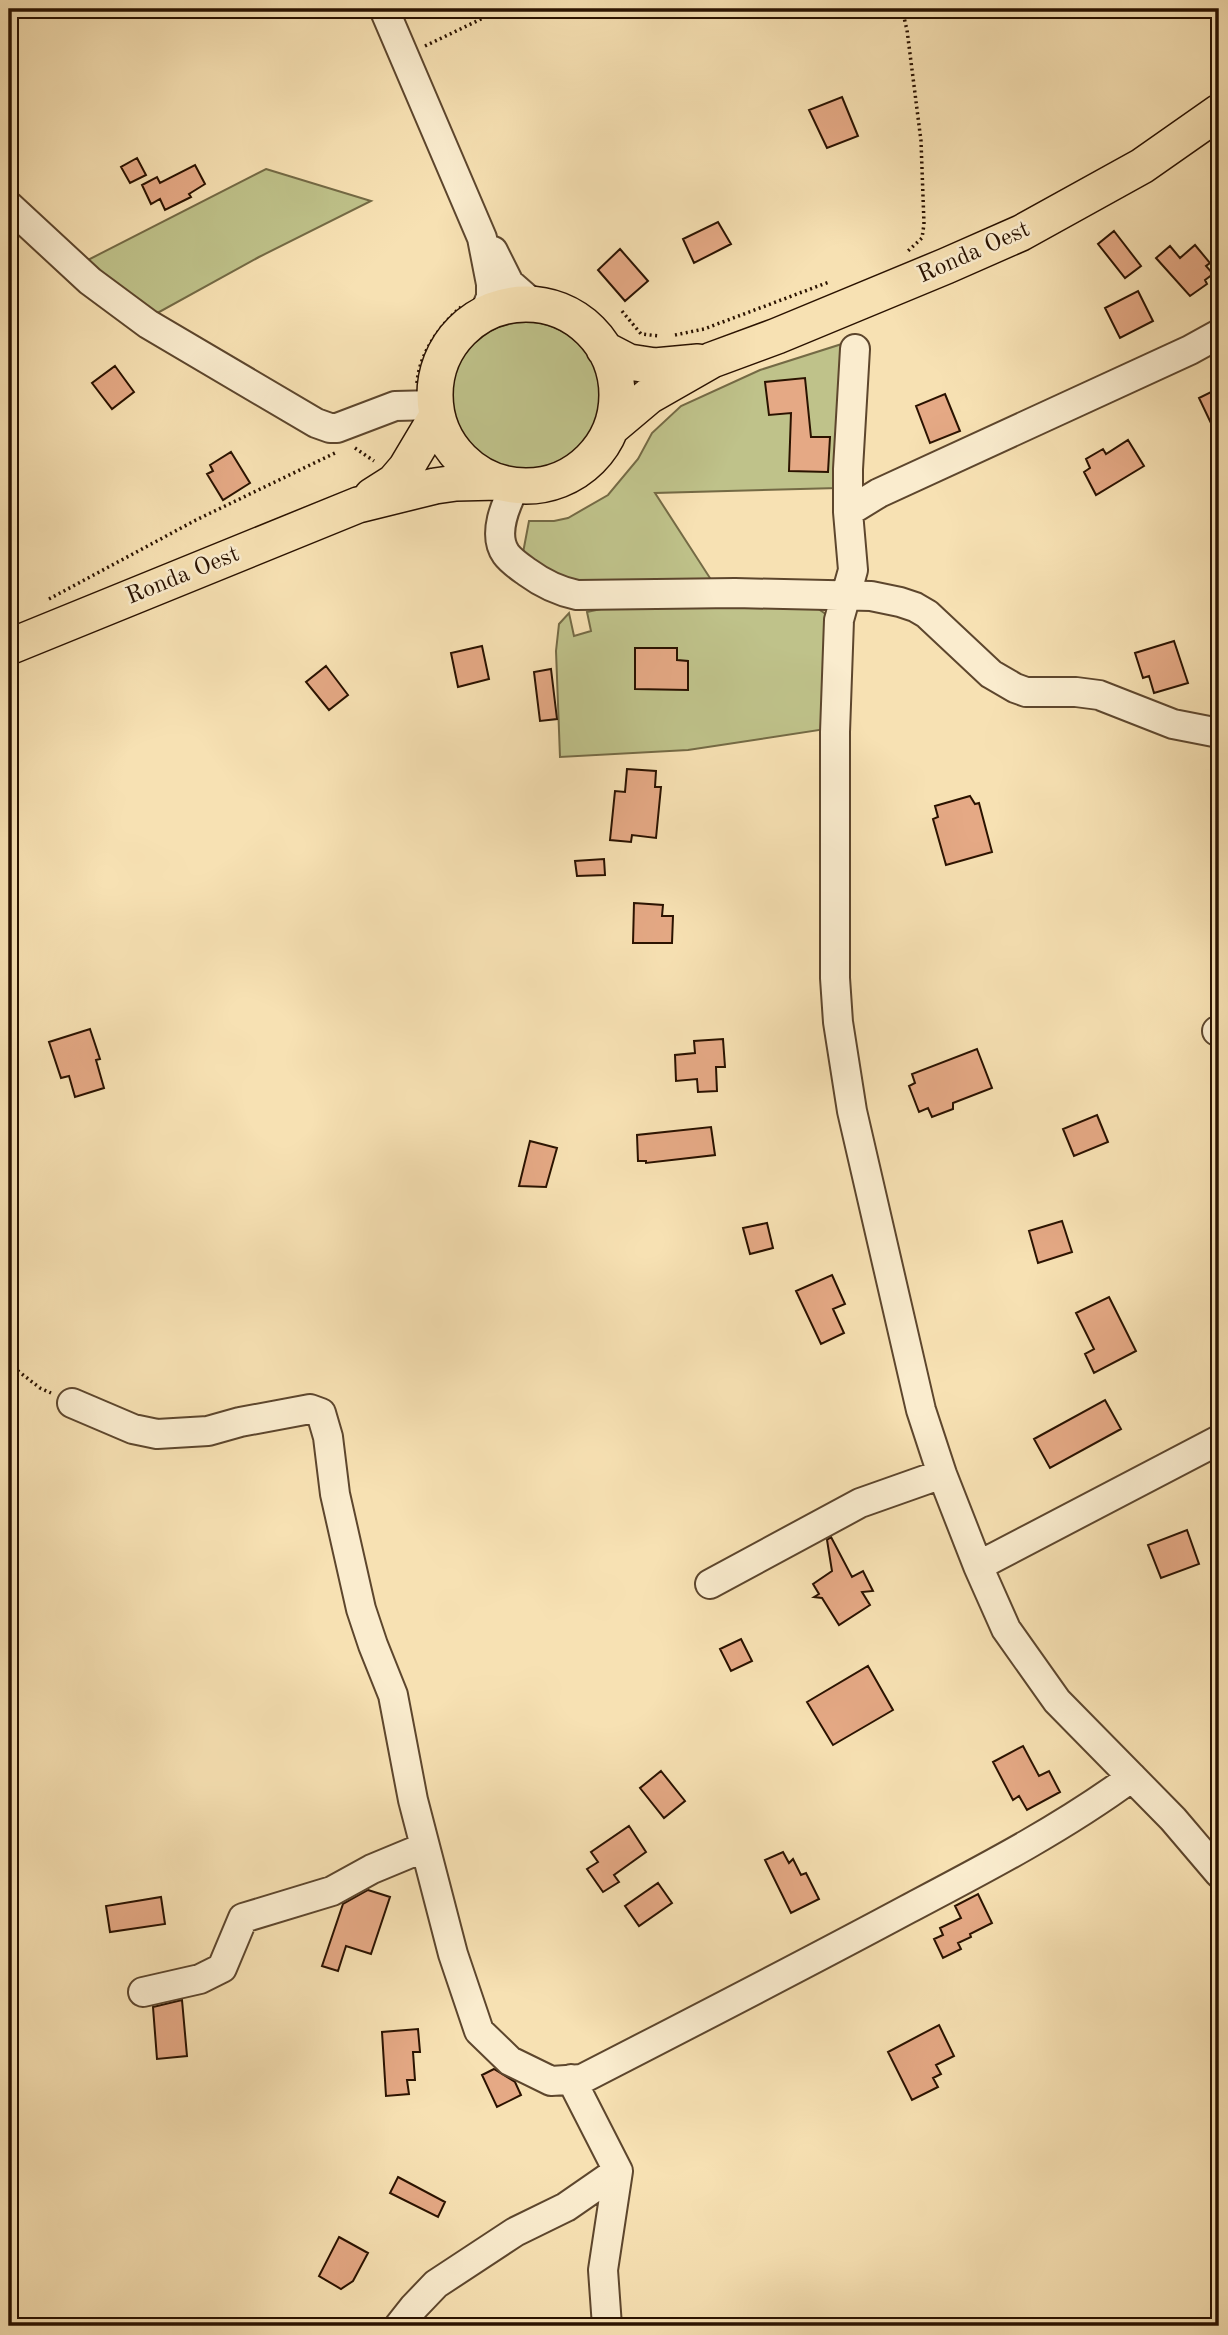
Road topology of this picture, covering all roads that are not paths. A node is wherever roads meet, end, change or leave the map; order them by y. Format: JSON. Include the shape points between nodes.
{"nodes":[{"id":1,"x":384,"y":9,"type":"edge"},
{"id":2,"x":1219,"y":112,"type":"edge"},
{"id":3,"x":9,"y":206,"type":"edge"},
{"id":4,"x":482,"y":238,"type":"junction"},
{"id":5,"x":533,"y":304,"type":"junction"},
{"id":6,"x":475,"y":308,"type":"junction"},
{"id":7,"x":1219,"y":334,"type":"edge"},
{"id":8,"x":604,"y":349,"type":"junction"},
{"id":9,"x":855,"y":349,"type":"dead end"},
{"id":10,"x":712,"y":360,"type":"junction"},
{"id":11,"x":429,"y":408,"type":"junction"},
{"id":12,"x":611,"y":428,"type":"junction"},
{"id":13,"x":507,"y":484,"type":"junction"},
{"id":14,"x":358,"y":505,"type":"junction"},
{"id":15,"x":848,"y":512,"type":"junction"},
{"id":16,"x":845,"y":597,"type":"junction"},
{"id":17,"x":9,"y":647,"type":"edge"},
{"id":18,"x":1219,"y":733,"type":"edge"},
{"id":19,"x":72,"y":1403,"type":"road end"},
{"id":20,"x":1219,"y":1440,"type":"edge"},
{"id":21,"x":942,"y":1474,"type":"junction"},
{"id":22,"x":978,"y":1566,"type":"junction"},
{"id":23,"x":710,"y":1584,"type":"dead end"},
{"id":24,"x":1132,"y":1777,"type":"junction"},
{"id":25,"x":425,"y":1847,"type":"junction"},
{"id":26,"x":1219,"y":1873,"type":"edge"},
{"id":27,"x":143,"y":1992,"type":"dead end"},
{"id":28,"x":571,"y":2079,"type":"junction"},
{"id":29,"x":618,"y":2171,"type":"junction"},
{"id":30,"x":399,"y":2326,"type":"edge"},
{"id":31,"x":607,"y":2326,"type":"edge"}],
"edges":[{"from":1,"to":4,"type":"street"},
{"from":2,"to":10,"type":"main road","name":"Ronda Oest","via":[[1142,166],[1021,233]]},
{"from":3,"to":11,"type":"street","via":[[82,275],[148,324],[316,423],[337,428],[395,405]]},
{"from":4,"to":5,"type":"street","via":[[509,283]]},
{"from":4,"to":6,"type":"street","via":[[491,297]]},
{"from":5,"to":6,"type":"main road"},
{"from":5,"to":8,"type":"main road","via":[[574,318]]},
{"from":6,"to":11,"type":"main road","via":[[446,352]]},
{"from":7,"to":15,"type":"street","via":[[879,493]]},
{"from":8,"to":10,"type":"main road","name":"Ronda Oest","via":[[629,362],[655,366]]},
{"from":8,"to":12,"type":"main road","via":[[614,374]]},
{"from":9,"to":15,"type":"street"},
{"from":10,"to":12,"type":"main road","name":"Ronda Oest","via":[[649,396]]},
{"from":11,"to":13,"type":"main road","via":[[450,445],[471,468]]},
{"from":11,"to":14,"type":"main road","name":"Ronda Oest","via":[[414,456],[394,482]]},
{"from":12,"to":13,"type":"main road","via":[[583,466],[562,479],[540,485]]},
{"from":13,"to":14,"type":"main road","name":"Ronda Oest","via":[[456,483]]},
{"from":13,"to":16,"type":"street","via":[[500,534],[505,553],[560,591]]},
{"from":14,"to":17,"type":"main road","name":"Ronda Oest"},
{"from":15,"to":16,"type":"street","via":[[853,570]]},
{"from":16,"to":18,"type":"street","via":[[882,598],[915,607],[991,674],[1015,688],[1098,695],[1173,724]]},
{"from":16,"to":21,"type":"street","via":[[839,620],[835,732],[838,1022],[860,1147],[922,1410]]},
{"from":19,"to":25,"type":"street","via":[[133,1429],[157,1434],[208,1430],[310,1409],[321,1413],[361,1609],[393,1695]]},
{"from":20,"to":22,"type":"street"},
{"from":21,"to":22,"type":"street"},
{"from":21,"to":23,"type":"street","via":[[860,1503]]},
{"from":22,"to":24,"type":"street","via":[[1006,1629],[1034,1670],[1057,1701]]},
{"from":24,"to":26,"type":"street"},
{"from":24,"to":28,"type":"street","via":[[1100,1801],[963,1880],[582,2079]]},
{"from":25,"to":27,"type":"street","via":[[332,1891],[243,1918],[222,1968],[200,1979]]},
{"from":25,"to":28,"type":"street","via":[[479,2031],[510,2061],[551,2081]]},
{"from":28,"to":29,"type":"street"},
{"from":29,"to":30,"type":"street","via":[[436,2284]]},
{"from":29,"to":31,"type":"street","via":[[604,2270]]}]}
